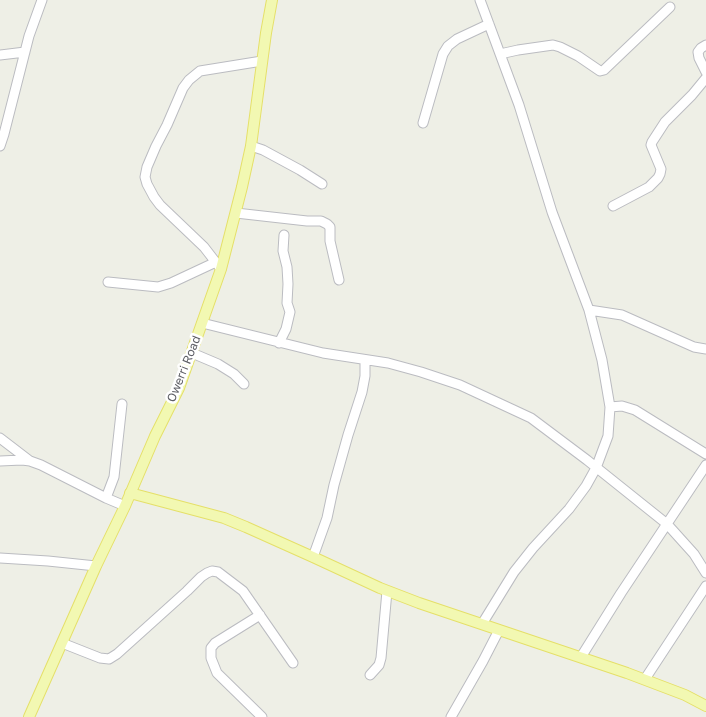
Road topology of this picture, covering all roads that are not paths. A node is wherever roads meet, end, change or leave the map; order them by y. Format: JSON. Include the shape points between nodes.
{"nodes":[{"id":1,"x":42,"y":0,"type":"edge"},
{"id":2,"x":272,"y":0,"type":"edge"},
{"id":3,"x":480,"y":0,"type":"edge"},
{"id":4,"x":670,"y":8,"type":"dead end"},
{"id":5,"x":489,"y":24,"type":"junction"},
{"id":6,"x":706,"y":45,"type":"edge"},
{"id":7,"x":25,"y":52,"type":"junction"},
{"id":8,"x":500,"y":54,"type":"junction"},
{"id":9,"x":0,"y":55,"type":"edge"},
{"id":10,"x":262,"y":61,"type":"junction"},
{"id":11,"x":706,"y":72,"type":"edge"},
{"id":12,"x":706,"y":78,"type":"edge"},
{"id":13,"x":423,"y":123,"type":"dead end"},
{"id":14,"x":0,"y":146,"type":"edge"},
{"id":15,"x":251,"y":146,"type":"junction"},
{"id":16,"x":322,"y":184,"type":"dead end"},
{"id":17,"x":613,"y":206,"type":"dead end"},
{"id":18,"x":236,"y":213,"type":"junction"},
{"id":19,"x":284,"y":234,"type":"dead end"},
{"id":20,"x":219,"y":266,"type":"junction"},
{"id":21,"x":339,"y":280,"type":"dead end"},
{"id":22,"x":108,"y":282,"type":"dead end"},
{"id":23,"x":589,"y":310,"type":"junction"},
{"id":24,"x":202,"y":323,"type":"junction"},
{"id":25,"x":279,"y":342,"type":"junction"},
{"id":26,"x":706,"y":349,"type":"edge"},
{"id":27,"x":192,"y":353,"type":"junction"},
{"id":28,"x":365,"y":360,"type":"junction"},
{"id":29,"x":244,"y":384,"type":"dead end"},
{"id":30,"x":122,"y":404,"type":"dead end"},
{"id":31,"x":610,"y":406,"type":"junction"},
{"id":32,"x":0,"y":438,"type":"edge"},
{"id":33,"x":706,"y":454,"type":"edge"},
{"id":34,"x":0,"y":461,"type":"edge"},
{"id":35,"x":30,"y":461,"type":"junction"},
{"id":36,"x":706,"y":465,"type":"edge"},
{"id":37,"x":596,"y":468,"type":"junction"},
{"id":38,"x":130,"y":493,"type":"junction"},
{"id":39,"x":106,"y":498,"type":"junction"},
{"id":40,"x":125,"y":506,"type":"junction"},
{"id":41,"x":666,"y":524,"type":"junction"},
{"id":42,"x":313,"y":556,"type":"junction"},
{"id":43,"x":0,"y":558,"type":"edge"},
{"id":44,"x":96,"y":566,"type":"junction"},
{"id":45,"x":706,"y":573,"type":"edge"},
{"id":46,"x":706,"y":586,"type":"edge"},
{"id":47,"x":387,"y":591,"type":"junction"},
{"id":48,"x":260,"y":615,"type":"junction"},
{"id":49,"x":482,"y":624,"type":"junction"},
{"id":50,"x":499,"y":630,"type":"junction"},
{"id":51,"x":62,"y":643,"type":"junction"},
{"id":52,"x":581,"y":657,"type":"junction"},
{"id":53,"x":293,"y":663,"type":"dead end"},
{"id":54,"x":370,"y":675,"type":"dead end"},
{"id":55,"x":645,"y":679,"type":"junction"},
{"id":56,"x":706,"y":706,"type":"edge"},
{"id":57,"x":29,"y":717,"type":"edge"},
{"id":58,"x":262,"y":717,"type":"edge"},
{"id":59,"x":451,"y":717,"type":"edge"}],
"edges":[{"from":1,"to":7,"type":"street"},
{"from":2,"to":10,"type":"main road","name":"Owerri Road"},
{"from":3,"to":5,"type":"street"},
{"from":4,"to":8,"type":"street","via":[[604,70],[600,71],[560,47],[545,46]]},
{"from":5,"to":8,"type":"street"},
{"from":5,"to":13,"type":"street","via":[[448,46]]},
{"from":6,"to":11,"type":"street","via":[[698,52]]},
{"from":7,"to":9,"type":"street"},
{"from":7,"to":14,"type":"street"},
{"from":8,"to":23,"type":"street","via":[[552,212]]},
{"from":10,"to":15,"type":"main road","name":"Owerri Road"},
{"from":10,"to":20,"type":"street","via":[[200,71],[189,80],[147,167],[145,177],[154,197]]},
{"from":12,"to":17,"type":"street","via":[[665,122],[652,142],[661,169],[658,178]]},
{"from":15,"to":16,"type":"street"},
{"from":15,"to":18,"type":"main road","name":"Owerri Road"},
{"from":18,"to":20,"type":"main road","name":"Owerri Road"},
{"from":18,"to":21,"type":"street","via":[[327,224]]},
{"from":19,"to":25,"type":"street","via":[[290,312]]},
{"from":20,"to":22,"type":"street","via":[[158,287]]},
{"from":20,"to":24,"type":"main road","name":"Owerri Road"},
{"from":23,"to":26,"type":"street","via":[[622,315],[694,347]]},
{"from":23,"to":31,"type":"street"},
{"from":24,"to":25,"type":"street"},
{"from":24,"to":27,"type":"main road","name":"Owerri Road"},
{"from":25,"to":28,"type":"street"},
{"from":27,"to":29,"type":"street","via":[[218,364]]},
{"from":27,"to":38,"type":"main road","name":"Owerri Road"},
{"from":28,"to":37,"type":"street","via":[[388,363],[460,385],[530,418]]},
{"from":28,"to":42,"type":"street","via":[[362,392],[327,518]]},
{"from":30,"to":39,"type":"street","via":[[114,471]]},
{"from":31,"to":33,"type":"street","via":[[635,410]]},
{"from":31,"to":37,"type":"street","via":[[608,436]]},
{"from":32,"to":35,"type":"street"},
{"from":34,"to":35,"type":"street"},
{"from":35,"to":39,"type":"street"},
{"from":36,"to":41,"type":"street"},
{"from":37,"to":41,"type":"street"},
{"from":37,"to":49,"type":"street","via":[[569,509],[514,572]]},
{"from":38,"to":40,"type":"main road","name":"Owerri Road"},
{"from":38,"to":42,"type":"main road","via":[[224,518]]},
{"from":39,"to":40,"type":"street"},
{"from":40,"to":44,"type":"main road","name":"Owerri Road"},
{"from":41,"to":45,"type":"street","via":[[694,554]]},
{"from":41,"to":52,"type":"street"},
{"from":42,"to":47,"type":"main road"},
{"from":43,"to":44,"type":"street"},
{"from":44,"to":51,"type":"main road","name":"Owerri Road"},
{"from":46,"to":55,"type":"street"},
{"from":47,"to":49,"type":"main road"},
{"from":47,"to":54,"type":"street","via":[[381,658]]},
{"from":48,"to":51,"type":"street","via":[[243,591],[212,571],[201,577],[109,659]]},
{"from":48,"to":53,"type":"street"},
{"from":48,"to":58,"type":"street","via":[[215,643],[211,648],[211,658],[217,673]]},
{"from":49,"to":50,"type":"main road"},
{"from":50,"to":52,"type":"main road"},
{"from":50,"to":59,"type":"street"},
{"from":51,"to":57,"type":"main road","name":"Owerri Road"},
{"from":52,"to":55,"type":"main road"},
{"from":55,"to":56,"type":"main road"}]}
